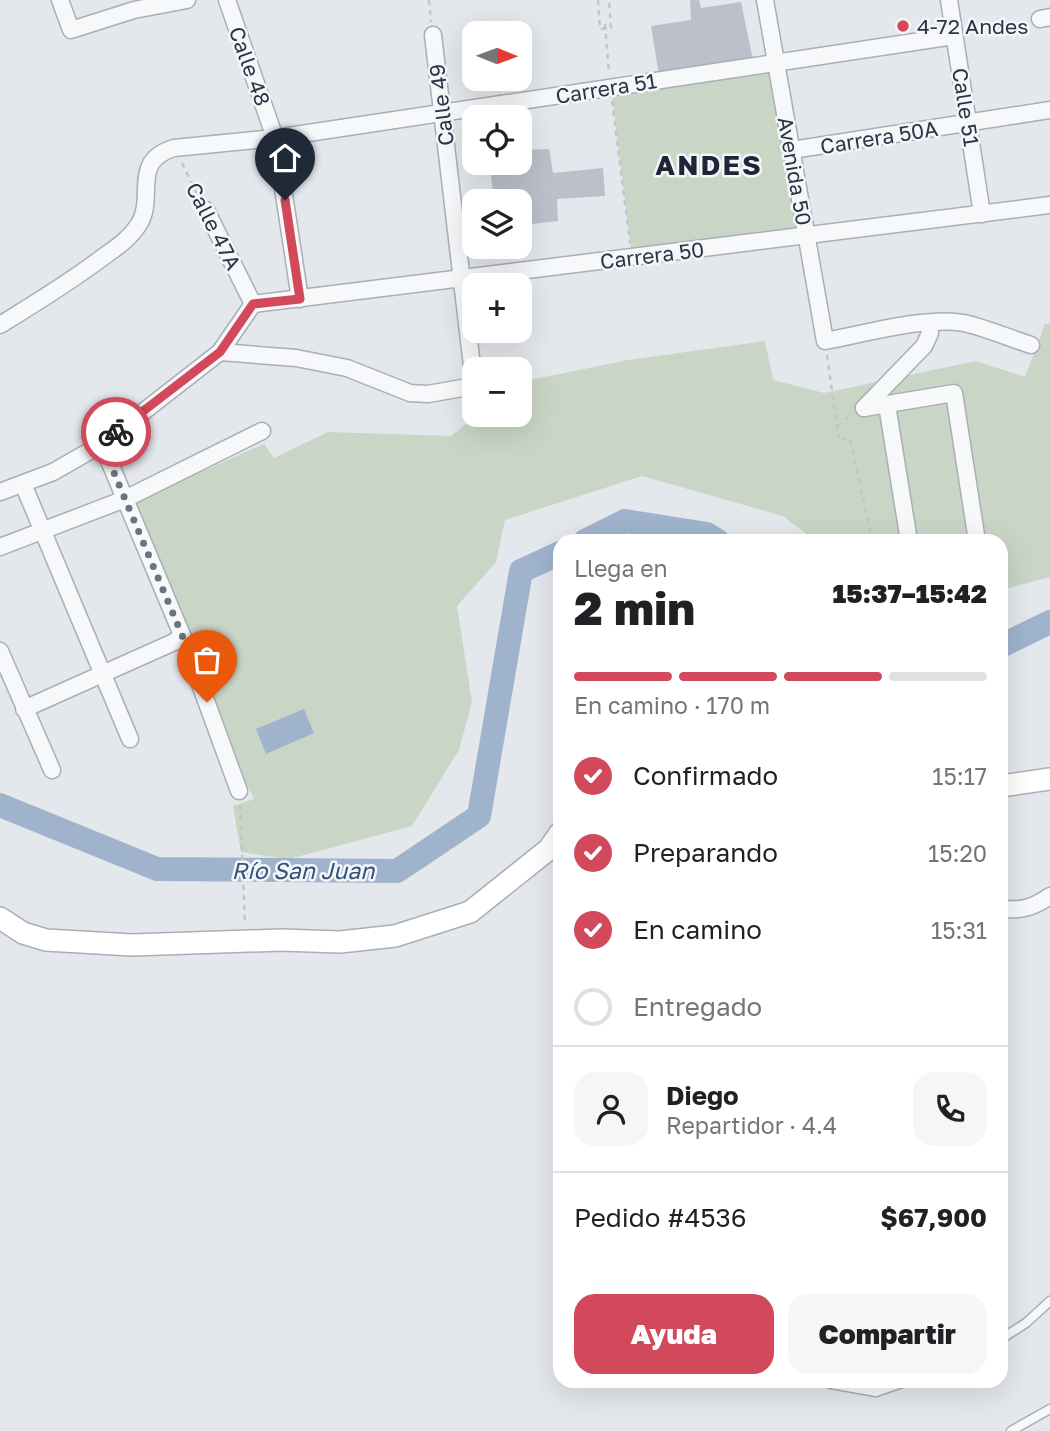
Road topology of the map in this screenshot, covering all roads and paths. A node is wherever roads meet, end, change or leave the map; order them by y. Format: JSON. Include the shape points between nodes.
{"nodes":[{"id":1,"x":60,"y":0,"type":"edge"},
{"id":2,"x":187,"y":0,"type":"edge"},
{"id":3,"x":227,"y":0,"type":"edge"},
{"id":4,"x":429,"y":0,"type":"edge"},
{"id":5,"x":598,"y":0,"type":"edge"},
{"id":6,"x":609,"y":0,"type":"edge"},
{"id":7,"x":765,"y":0,"type":"edge"},
{"id":8,"x":949,"y":0,"type":"edge"},
{"id":9,"x":132,"y":5,"type":"edge"},
{"id":10,"x":1045,"y":18,"type":"edge"},
{"id":11,"x":605,"y":26,"type":"junction"},
{"id":12,"x":433,"y":36,"type":"joint"},
{"id":13,"x":954,"y":36,"type":"junction"},
{"id":14,"x":776,"y":63,"type":"junction"},
{"id":15,"x":611,"y":88,"type":"junction"},
{"id":16,"x":1050,"y":110,"type":"edge"},
{"id":17,"x":442,"y":113,"type":"junction"},
{"id":18,"x":968,"y":123,"type":"junction"},
{"id":19,"x":275,"y":138,"type":"junction"},
{"id":20,"x":174,"y":148,"type":"junction"},
{"id":21,"x":792,"y":150,"type":"junction"},
{"id":22,"x":281,"y":175,"type":"dead end"},
{"id":23,"x":1050,"y":205,"type":"edge"},
{"id":24,"x":205,"y":210,"type":"joint"},
{"id":25,"x":982,"y":214,"type":"junction"},
{"id":26,"x":807,"y":235,"type":"junction"},
{"id":27,"x":632,"y":257,"type":"junction"},
{"id":28,"x":502,"y":273,"type":"edge"},
{"id":29,"x":462,"y":278,"type":"joint"},
{"id":30,"x":300,"y":299,"type":"junction"},
{"id":31,"x":253,"y":304,"type":"junction"},
{"id":32,"x":929,"y":323,"type":"junction"},
{"id":33,"x":0,"y":325,"type":"edge"},
{"id":34,"x":825,"y":341,"type":"junction"},
{"id":35,"x":1031,"y":345,"type":"dead end"},
{"id":36,"x":220,"y":352,"type":"junction"},
{"id":37,"x":462,"y":387,"type":"edge"},
{"id":38,"x":887,"y":405,"type":"junction"},
{"id":39,"x":864,"y":408,"type":"junction"},
{"id":40,"x":838,"y":426,"type":"junction"},
{"id":41,"x":262,"y":431,"type":"dead end"},
{"id":42,"x":102,"y":444,"type":"junction"},
{"id":43,"x":23,"y":484,"type":"junction"},
{"id":44,"x":0,"y":492,"type":"edge"},
{"id":45,"x":125,"y":499,"type":"junction"},
{"id":46,"x":43,"y":530,"type":"junction"},
{"id":47,"x":871,"y":534,"type":"edge"},
{"id":48,"x":908,"y":534,"type":"edge"},
{"id":49,"x":976,"y":534,"type":"edge"},
{"id":50,"x":0,"y":547,"type":"edge"},
{"id":51,"x":182,"y":635,"type":"junction"},
{"id":52,"x":0,"y":651,"type":"edge"},
{"id":53,"x":103,"y":674,"type":"junction"},
{"id":54,"x":24,"y":709,"type":"junction"},
{"id":55,"x":131,"y":739,"type":"dead end"},
{"id":56,"x":52,"y":770,"type":"dead end"},
{"id":57,"x":1050,"y":779,"type":"edge"},
{"id":58,"x":1008,"y":785,"type":"edge"},
{"id":59,"x":239,"y":791,"type":"dead end"},
{"id":60,"x":240,"y":819,"type":"dead end"},
{"id":61,"x":553,"y":843,"type":"edge"},
{"id":62,"x":1050,"y":896,"type":"edge"},
{"id":63,"x":1008,"y":909,"type":"edge"},
{"id":64,"x":0,"y":918,"type":"edge"},
{"id":65,"x":244,"y":920,"type":"dead end"},
{"id":66,"x":1050,"y":1301,"type":"edge"},
{"id":67,"x":1008,"y":1335,"type":"edge"},
{"id":68,"x":848,"y":1388,"type":"edge"},
{"id":69,"x":888,"y":1388,"type":"edge"},
{"id":70,"x":1050,"y":1409,"type":"edge"},
{"id":71,"x":1011,"y":1431,"type":"edge"}],
"edges":[{"from":1,"to":9,"type":"street","via":[[71,30]]},
{"from":2,"to":9,"type":"street"},
{"from":3,"to":19,"type":"street","name":"Calle 48"},
{"from":4,"to":12,"type":"path"},
{"from":5,"to":11,"type":"path","via":[[600,29]]},
{"from":6,"to":11,"type":"path","via":[[611,28]]},
{"from":7,"to":14,"type":"street","name":"Avenida 50"},
{"from":8,"to":13,"type":"street","name":"Calle 51"},
{"from":10,"to":13,"type":"path"},
{"from":11,"to":15,"type":"path"},
{"from":12,"to":17,"type":"street","name":"Calle 49"},
{"from":13,"to":14,"type":"street","name":"Carrera 51"},
{"from":13,"to":18,"type":"street","name":"Calle 51"},
{"from":14,"to":15,"type":"street","name":"Carrera 51"},
{"from":14,"to":21,"type":"street","name":"Avenida 50"},
{"from":15,"to":17,"type":"street","name":"Carrera 51"},
{"from":15,"to":27,"type":"path"},
{"from":16,"to":18,"type":"street","name":"Carrera 50A"},
{"from":17,"to":19,"type":"street","name":"Carrera 51"},
{"from":17,"to":29,"type":"street","name":"Calle 49"},
{"from":18,"to":21,"type":"street","name":"Carrera 50A"},
{"from":18,"to":25,"type":"street","name":"Calle 51"},
{"from":19,"to":20,"type":"street","name":"Carrera 51"},
{"from":20,"to":24,"type":"path","name":"Calle 47A"},
{"from":20,"to":33,"type":"street","via":[[153,159],[141,221],[128,239]]},
{"from":21,"to":26,"type":"street","name":"Avenida 50"},
{"from":22,"to":30,"type":"street"},
{"from":23,"to":25,"type":"street","name":"Carrera 50"},
{"from":24,"to":31,"type":"street","name":"Calle 47A"},
{"from":25,"to":26,"type":"street","name":"Carrera 50"},
{"from":26,"to":27,"type":"street","name":"Carrera 50"},
{"from":26,"to":34,"type":"street","name":"Avenida 50"},
{"from":27,"to":28,"type":"street","name":"Carrera 50"},
{"from":29,"to":30,"type":"street","name":"Carrera 50"},
{"from":30,"to":31,"type":"street","name":"Carrera 50"},
{"from":31,"to":36,"type":"street"},
{"from":32,"to":34,"type":"street"},
{"from":32,"to":35,"type":"street","via":[[966,324]]},
{"from":32,"to":39,"type":"street","via":[[924,346]]},
{"from":34,"to":40,"type":"path"},
{"from":36,"to":37,"type":"street","via":[[296,358],[347,368],[410,393]]},
{"from":36,"to":42,"type":"street"},
{"from":38,"to":39,"type":"street"},
{"from":38,"to":48,"type":"street"},
{"from":38,"to":49,"type":"street","via":[[954,393]]},
{"from":39,"to":40,"type":"path"},
{"from":40,"to":47,"type":"path","via":[[839,441],[850,438]]},
{"from":41,"to":45,"type":"street"},
{"from":42,"to":43,"type":"street"},
{"from":42,"to":45,"type":"street"},
{"from":43,"to":44,"type":"street"},
{"from":43,"to":46,"type":"street"},
{"from":45,"to":46,"type":"street"},
{"from":45,"to":51,"type":"street"},
{"from":46,"to":50,"type":"street"},
{"from":46,"to":53,"type":"street"},
{"from":51,"to":53,"type":"street"},
{"from":51,"to":59,"type":"street"},
{"from":52,"to":54,"type":"street"},
{"from":53,"to":54,"type":"street"},
{"from":53,"to":55,"type":"street"},
{"from":54,"to":56,"type":"street"},
{"from":57,"to":58,"type":"main road"},
{"from":60,"to":65,"type":"path"},
{"from":61,"to":64,"type":"main road","via":[[470,912],[395,936],[340,942],[132,945],[46,940],[23,933]]},
{"from":62,"to":63,"type":"street","via":[[1027,908]]},
{"from":66,"to":67,"type":"lane"},
{"from":68,"to":69,"type":"lane","via":[[876,1392]]},
{"from":70,"to":71,"type":"lane"}]}
